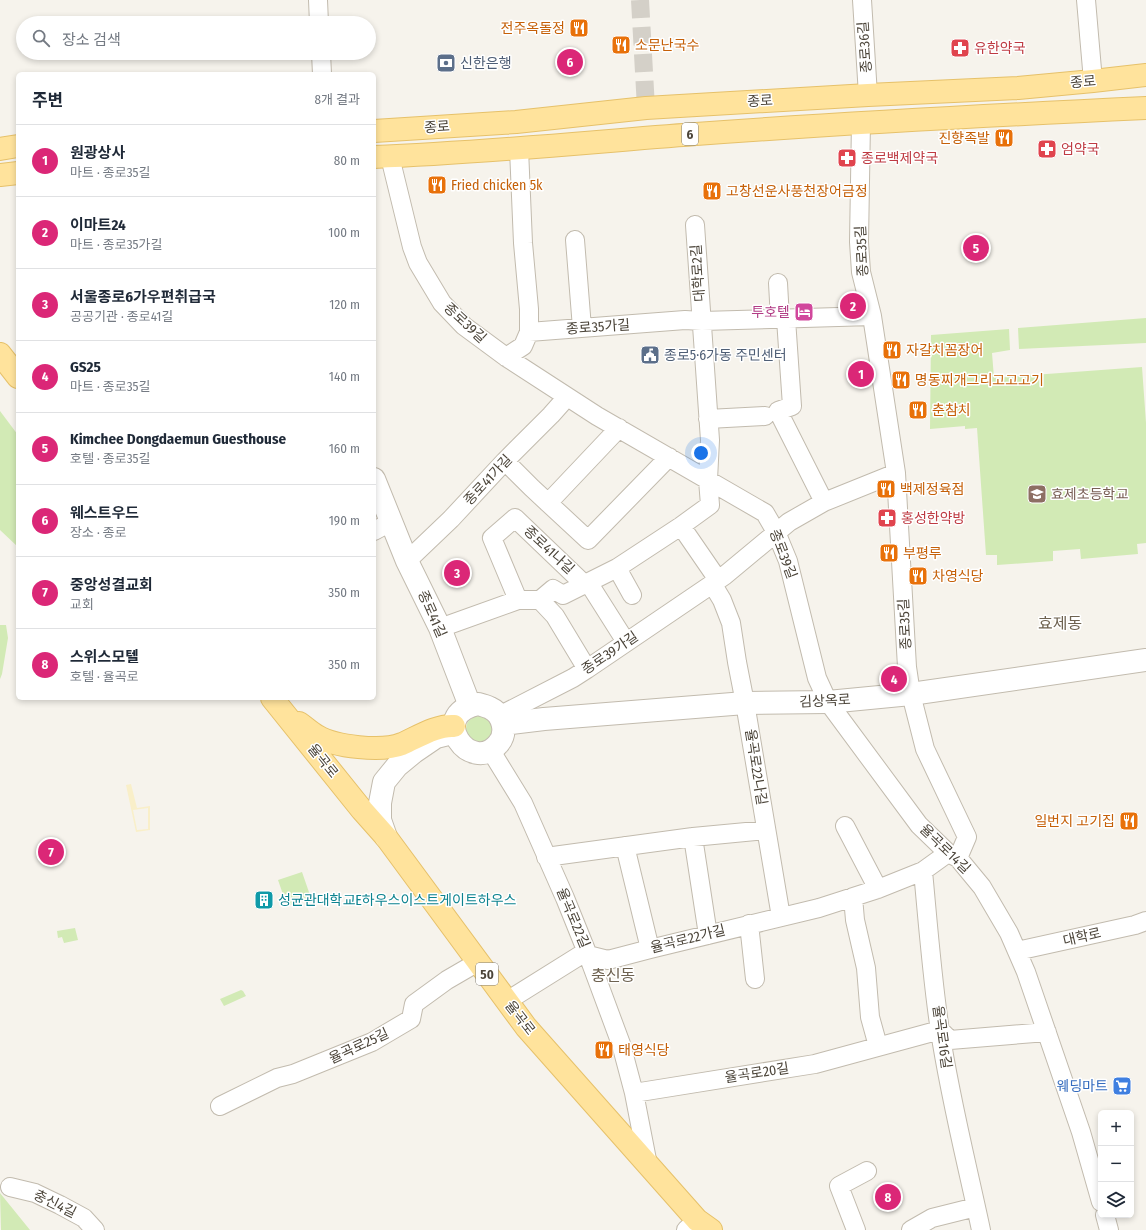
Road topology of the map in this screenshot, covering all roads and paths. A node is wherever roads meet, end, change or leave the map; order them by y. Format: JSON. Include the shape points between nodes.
{"nodes":[{"id":1,"x":318,"y":0,"type":"edge"},
{"id":2,"x":862,"y":0,"type":"edge"},
{"id":3,"x":1086,"y":0,"type":"edge"},
{"id":4,"x":319,"y":16,"type":"edge"},
{"id":5,"x":321,"y":60,"type":"edge"},
{"id":6,"x":322,"y":72,"type":"edge"},
{"id":7,"x":1146,"y":75,"type":"edge"},
{"id":8,"x":1093,"y":81,"type":"junction"},
{"id":9,"x":868,"y":94,"type":"junction"},
{"id":10,"x":1146,"y":108,"type":"edge"},
{"id":11,"x":861,"y":122,"type":"junction"},
{"id":12,"x":376,"y":131,"type":"edge"},
{"id":13,"x":519,"y":149,"type":"junction"},
{"id":14,"x":382,"y":157,"type":"edge"},
{"id":15,"x":16,"y":173,"type":"edge"},
{"id":16,"x":0,"y":175,"type":"edge"},
{"id":17,"x":694,"y":226,"type":"dead end"},
{"id":18,"x":575,"y":240,"type":"dead end"},
{"id":19,"x":778,"y":283,"type":"dead end"},
{"id":20,"x":872,"y":316,"type":"junction"},
{"id":21,"x":783,"y":319,"type":"junction"},
{"id":22,"x":702,"y":321,"type":"junction"},
{"id":23,"x":582,"y":328,"type":"junction"},
{"id":24,"x":529,"y":332,"type":"junction"},
{"id":25,"x":0,"y":354,"type":"edge"},
{"id":26,"x":506,"y":357,"type":"junction"},
{"id":27,"x":16,"y":374,"type":"edge"},
{"id":28,"x":567,"y":396,"type":"junction"},
{"id":29,"x":765,"y":416,"type":"dead end"},
{"id":30,"x":708,"y":419,"type":"junction"},
{"id":31,"x":619,"y":428,"type":"junction"},
{"id":32,"x":669,"y":457,"type":"junction"},
{"id":33,"x":505,"y":461,"type":"junction"},
{"id":34,"x":896,"y":473,"type":"junction"},
{"id":35,"x":708,"y":480,"type":"junction"},
{"id":36,"x":376,"y":490,"type":"edge"},
{"id":37,"x":824,"y":502,"type":"junction"},
{"id":38,"x":548,"y":503,"type":"junction"},
{"id":39,"x":681,"y":526,"type":"junction"},
{"id":40,"x":383,"y":527,"type":"edge"},
{"id":41,"x":776,"y":532,"type":"junction"},
{"id":42,"x":408,"y":561,"type":"junction"},
{"id":43,"x":617,"y":568,"type":"junction"},
{"id":44,"x":715,"y":582,"type":"junction"},
{"id":45,"x":586,"y":583,"type":"junction"},
{"id":46,"x":632,"y":595,"type":"dead end"},
{"id":47,"x":518,"y":600,"type":"junction"},
{"id":48,"x":540,"y":600,"type":"junction"},
{"id":49,"x":440,"y":628,"type":"junction"},
{"id":50,"x":626,"y":642,"type":"junction"},
{"id":51,"x":1146,"y":660,"type":"edge"},
{"id":52,"x":587,"y":669,"type":"junction"},
{"id":53,"x":911,"y":694,"type":"junction"},
{"id":54,"x":275,"y":702,"type":"edge"},
{"id":55,"x":828,"y":702,"type":"junction"},
{"id":56,"x":745,"y":703,"type":"junction"},
{"id":57,"x":470,"y":706,"type":"junction"},
{"id":58,"x":501,"y":720,"type":"junction"},
{"id":59,"x":454,"y":729,"type":"junction"},
{"id":60,"x":491,"y":751,"type":"junction"},
{"id":61,"x":845,"y":826,"type":"dead end"},
{"id":62,"x":766,"y":830,"type":"junction"},
{"id":63,"x":386,"y":837,"type":"junction"},
{"id":64,"x":693,"y":837,"type":"junction"},
{"id":65,"x":626,"y":846,"type":"junction"},
{"id":66,"x":953,"y":856,"type":"junction"},
{"id":67,"x":546,"y":857,"type":"junction"},
{"id":68,"x":923,"y":871,"type":"junction"},
{"id":69,"x":878,"y":889,"type":"junction"},
{"id":70,"x":852,"y":897,"type":"junction"},
{"id":71,"x":781,"y":917,"type":"junction"},
{"id":72,"x":1146,"y":921,"type":"edge"},
{"id":73,"x":749,"y":924,"type":"junction"},
{"id":74,"x":708,"y":935,"type":"junction"},
{"id":75,"x":650,"y":949,"type":"junction"},
{"id":76,"x":1017,"y":951,"type":"junction"},
{"id":77,"x":588,"y":955,"type":"junction"},
{"id":78,"x":478,"y":962,"type":"junction"},
{"id":79,"x":755,"y":979,"type":"dead end"},
{"id":80,"x":507,"y":1001,"type":"junction"},
{"id":81,"x":940,"y":1030,"type":"junction"},
{"id":82,"x":1047,"y":1032,"type":"junction"},
{"id":83,"x":878,"y":1046,"type":"junction"},
{"id":84,"x":634,"y":1093,"type":"junction"},
{"id":85,"x":220,"y":1106,"type":"dead end"},
{"id":86,"x":648,"y":1165,"type":"junction"},
{"id":87,"x":867,"y":1171,"type":"dead end"},
{"id":88,"x":10,"y":1187,"type":"dead end"},
{"id":89,"x":1098,"y":1192,"type":"edge"},
{"id":90,"x":976,"y":1207,"type":"junction"},
{"id":91,"x":1106,"y":1218,"type":"edge"},
{"id":92,"x":698,"y":1227,"type":"edge"},
{"id":93,"x":95,"y":1230,"type":"edge"},
{"id":94,"x":856,"y":1230,"type":"edge"},
{"id":95,"x":911,"y":1230,"type":"edge"},
{"id":96,"x":981,"y":1230,"type":"edge"},
{"id":97,"x":1109,"y":1230,"type":"edge"}],
"edges":[{"from":1,"to":4,"type":"street"},
{"from":2,"to":9,"type":"street","name":"종로36길"},
{"from":3,"to":8,"type":"street"},
{"from":5,"to":6,"type":"street"},
{"from":7,"to":8,"type":"main road","name":"종로","number":"6"},
{"from":8,"to":9,"type":"main road","name":"종로","number":"6","via":[[1018,88]]},
{"from":9,"to":12,"type":"main road","name":"종로","number":"6","via":[[646,108],[516,122]]},
{"from":10,"to":11,"type":"main road","name":"종로","number":"6"},
{"from":11,"to":13,"type":"main road","name":"종로","number":"6"},
{"from":11,"to":20,"type":"street","name":"종로35길","via":[[859,242],[861,272]]},
{"from":13,"to":14,"type":"main road","name":"종로","number":"6"},
{"from":13,"to":24,"type":"street"},
{"from":14,"to":26,"type":"street","name":"종로39길","via":[[418,263],[442,303],[464,326]]},
{"from":15,"to":16,"type":"main road"},
{"from":17,"to":22,"type":"street","name":"대학로2길"},
{"from":18,"to":23,"type":"street"},
{"from":19,"to":21,"type":"street"},
{"from":20,"to":21,"type":"street","name":"종로35가길"},
{"from":20,"to":34,"type":"street","name":"종로35길"},
{"from":21,"to":22,"type":"street","name":"종로35가길"},
{"from":21,"to":37,"type":"street","via":[[792,406],[778,411]]},
{"from":22,"to":23,"type":"street","name":"종로35가길","via":[[684,320]]},
{"from":22,"to":30,"type":"street"},
{"from":23,"to":24,"type":"street","name":"종로35가길"},
{"from":24,"to":26,"type":"street","via":[[523,346]]},
{"from":25,"to":27,"type":"main road"},
{"from":26,"to":28,"type":"street","name":"종로39길"},
{"from":28,"to":31,"type":"street","name":"종로39길"},
{"from":28,"to":33,"type":"street","name":"종로41가길"},
{"from":29,"to":30,"type":"street"},
{"from":30,"to":35,"type":"street"},
{"from":31,"to":32,"type":"street","name":"종로39길"},
{"from":31,"to":38,"type":"street"},
{"from":32,"to":35,"type":"street","name":"종로39길"},
{"from":32,"to":38,"type":"street","via":[[588,540]]},
{"from":33,"to":38,"type":"street"},
{"from":33,"to":42,"type":"street","name":"종로41가길"},
{"from":34,"to":37,"type":"street"},
{"from":34,"to":53,"type":"street","name":"종로35길","via":[[907,667]]},
{"from":35,"to":39,"type":"street","name":"종로41나길","via":[[710,505]]},
{"from":35,"to":41,"type":"street","name":"종로39길","via":[[765,513]]},
{"from":36,"to":40,"type":"street","name":"종로41길"},
{"from":37,"to":41,"type":"street"},
{"from":39,"to":43,"type":"street","name":"종로41나길"},
{"from":39,"to":44,"type":"street","via":[[714,574]]},
{"from":40,"to":42,"type":"street","name":"종로41길"},
{"from":41,"to":44,"type":"street","name":"종로39가길"},
{"from":41,"to":55,"type":"street","name":"종로39길","via":[[788,561],[817,678]]},
{"from":42,"to":49,"type":"street","name":"종로41길"},
{"from":43,"to":45,"type":"street","name":"종로41나길"},
{"from":43,"to":46,"type":"street"},
{"from":44,"to":50,"type":"street","name":"종로39가길"},
{"from":44,"to":56,"type":"street","via":[[731,623]]},
{"from":45,"to":47,"type":"street","name":"종로41나길","via":[[515,518],[492,538]]},
{"from":45,"to":48,"type":"street","name":"종로41나길","via":[[563,595],[553,589]]},
{"from":45,"to":50,"type":"street"},
{"from":47,"to":48,"type":"street"},
{"from":47,"to":49,"type":"street"},
{"from":48,"to":52,"type":"street","via":[[554,616]]},
{"from":49,"to":57,"type":"street","name":"종로41길"},
{"from":50,"to":52,"type":"street","name":"종로39가길"},
{"from":51,"to":53,"type":"street","name":"김상옥로"},
{"from":52,"to":58,"type":"street","name":"종로39가길"},
{"from":53,"to":55,"type":"street","name":"김상옥로"},
{"from":53,"to":66,"type":"street","name":"종로35길","via":[[925,750],[967,837]]},
{"from":54,"to":59,"type":"main road","via":[[317,736],[344,746],[375,748],[400,745],[432,730],[449,726]]},
{"from":54,"to":63,"type":"main road","name":"율곡로","number":"50"},
{"from":55,"to":56,"type":"street","name":"김상옥로"},
{"from":55,"to":66,"type":"street","name":"율곡로14길","via":[[920,825]]},
{"from":56,"to":58,"type":"street","name":"김상옥로"},
{"from":56,"to":62,"type":"street","name":"율곡로22나길"},
{"from":57,"to":58,"type":"street","via":[[478,704],[491,708]]},
{"from":57,"to":59,"type":"street","via":[[458,714]]},
{"from":58,"to":60,"type":"street","via":[[503,734]]},
{"from":59,"to":60,"type":"street","via":[[459,742],[467,750],[479,753]]},
{"from":59,"to":63,"type":"street","via":[[436,737],[414,752],[397,766],[384,782],[380,820]]},
{"from":60,"to":67,"type":"street","name":"율곡로22길","via":[[523,803]]},
{"from":61,"to":69,"type":"street"},
{"from":62,"to":64,"type":"street"},
{"from":62,"to":71,"type":"street","name":"율곡로22나길"},
{"from":63,"to":78,"type":"main road","name":"율곡로","number":"50"},
{"from":64,"to":65,"type":"street"},
{"from":64,"to":74,"type":"street"},
{"from":65,"to":67,"type":"street"},
{"from":65,"to":75,"type":"street"},
{"from":66,"to":68,"type":"street"},
{"from":66,"to":76,"type":"street","name":"율곡로14길","via":[[982,887],[1009,932]]},
{"from":67,"to":77,"type":"street","name":"율곡로22길"},
{"from":68,"to":69,"type":"street","name":"율곡로22가길"},
{"from":68,"to":81,"type":"street","name":"율곡로16길"},
{"from":69,"to":70,"type":"street","name":"율곡로22가길"},
{"from":70,"to":71,"type":"street","name":"율곡로22가길"},
{"from":70,"to":83,"type":"street","via":[[866,968],[870,1017]]},
{"from":71,"to":73,"type":"street","name":"율곡로22가길"},
{"from":72,"to":76,"type":"street","name":"대학로","via":[[1135,926]]},
{"from":73,"to":74,"type":"street","name":"율곡로22가길"},
{"from":73,"to":79,"type":"street"},
{"from":74,"to":75,"type":"street","name":"율곡로22가길"},
{"from":75,"to":77,"type":"street","name":"율곡로22가길","via":[[608,960]]},
{"from":76,"to":82,"type":"street","name":"율곡로14길"},
{"from":77,"to":80,"type":"street","via":[[579,956]]},
{"from":77,"to":84,"type":"street","name":"율곡로22길","via":[[621,1044]]},
{"from":78,"to":80,"type":"main road","name":"율곡로","number":"50"},
{"from":78,"to":85,"type":"street","name":"율곡로25길","via":[[414,1004],[411,1019],[380,1038],[293,1074],[277,1078]]},
{"from":80,"to":86,"type":"main road","name":"율곡로","number":"50","via":[[526,1027]]},
{"from":81,"to":82,"type":"street","via":[[950,1040]]},
{"from":81,"to":83,"type":"street","name":"율곡로20길"},
{"from":81,"to":90,"type":"street","name":"율곡로16길","via":[[950,1092]]},
{"from":82,"to":89,"type":"street","name":"율곡로14길"},
{"from":83,"to":84,"type":"street","name":"율곡로20길","via":[[814,1064]]},
{"from":84,"to":86,"type":"street","name":"율곡로22길"},
{"from":86,"to":92,"type":"main road","name":"율곡로","number":"50"},
{"from":87,"to":94,"type":"street","via":[[839,1186]]},
{"from":88,"to":93,"type":"street","name":"충신4길","via":[[35,1193],[60,1205],[84,1218]]},
{"from":90,"to":95,"type":"street","via":[[932,1218]]},
{"from":90,"to":96,"type":"street","name":"율곡로16길"},
{"from":91,"to":97,"type":"street"}]}
